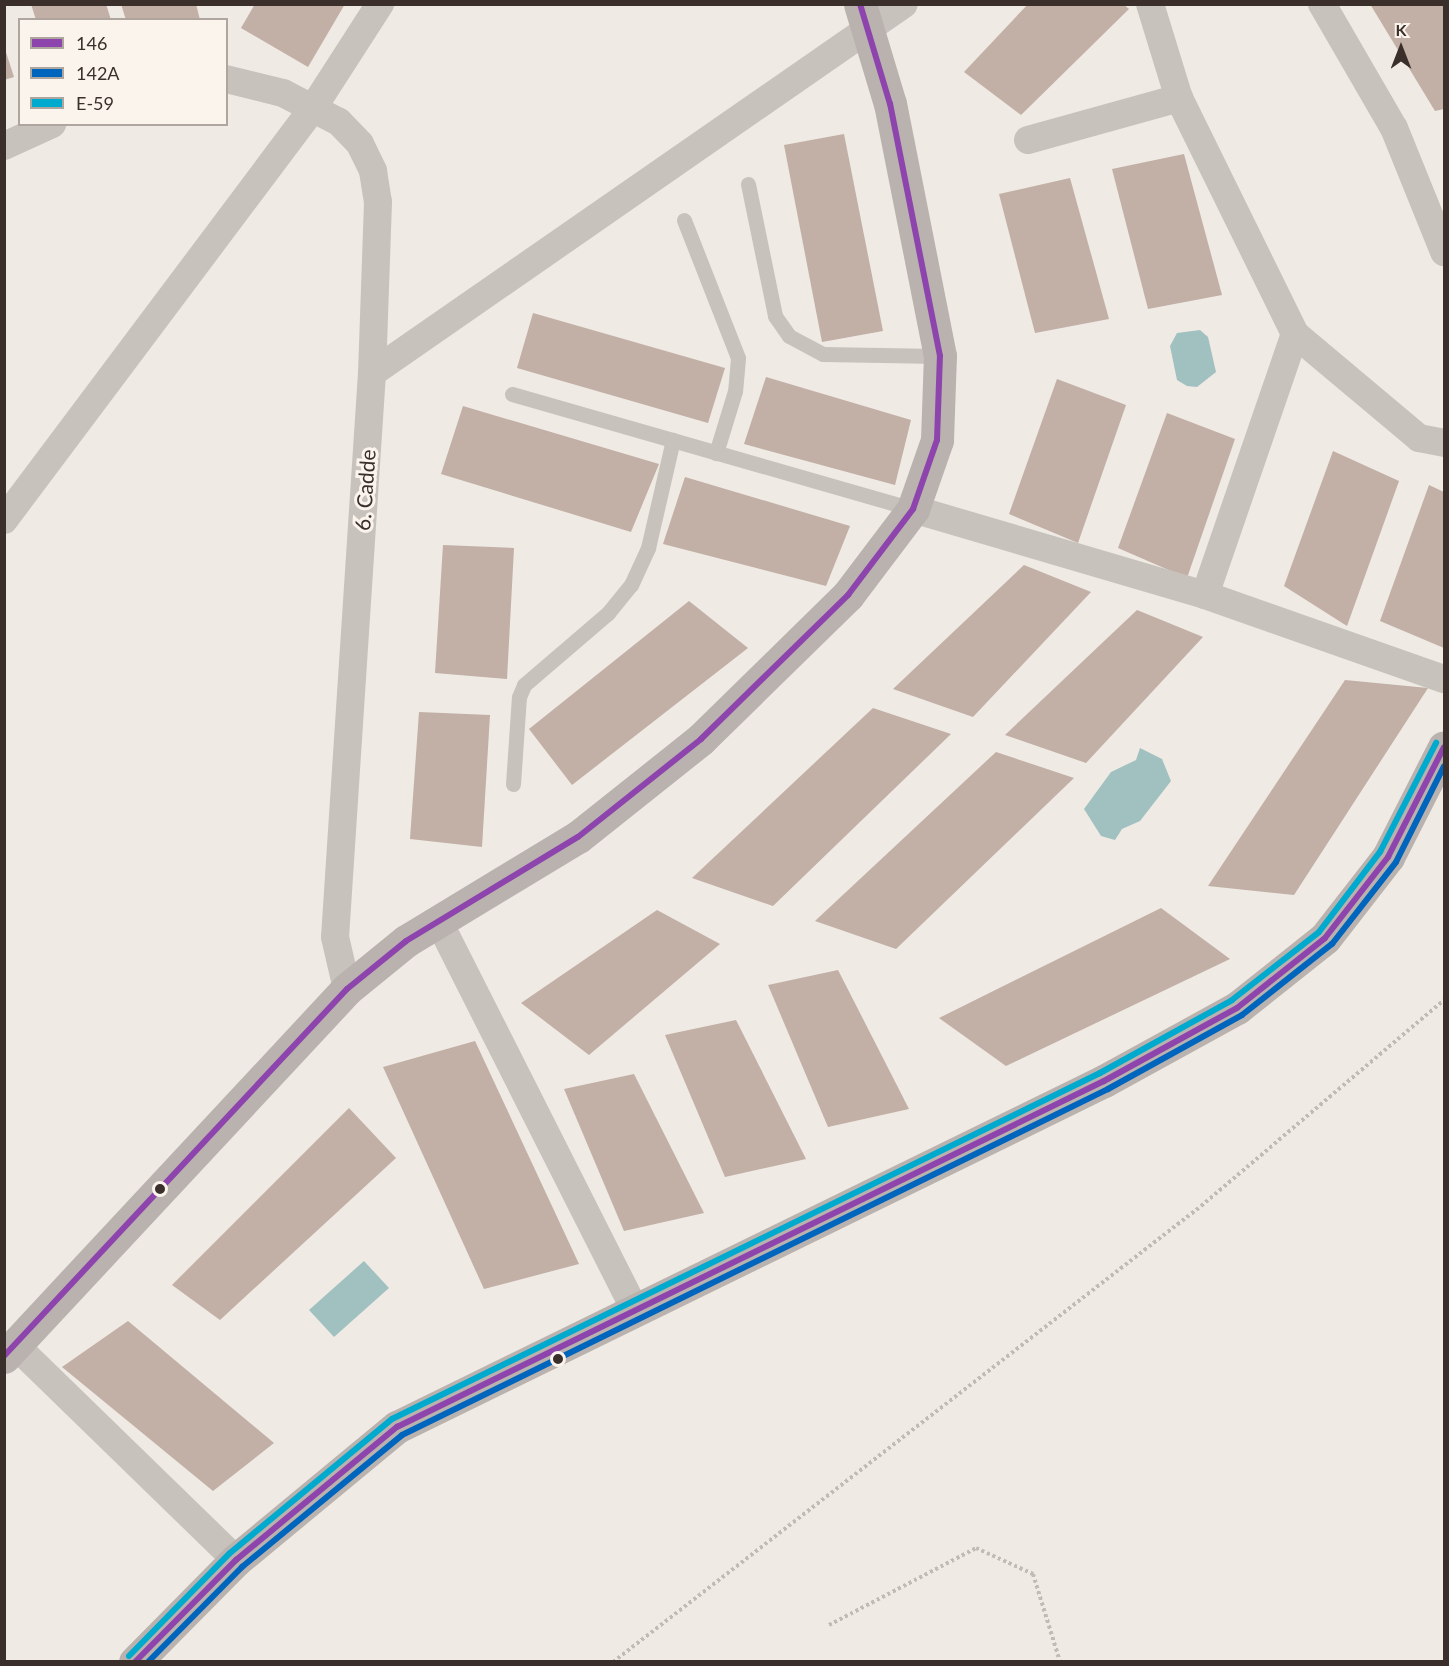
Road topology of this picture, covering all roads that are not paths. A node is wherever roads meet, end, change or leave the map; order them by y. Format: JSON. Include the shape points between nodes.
{"nodes":[{"id":1,"x":380,"y":4,"type":"edge"},
{"id":2,"x":904,"y":4,"type":"edge"},
{"id":3,"x":1150,"y":4,"type":"edge"},
{"id":4,"x":1322,"y":4,"type":"edge"},
{"id":5,"x":864,"y":17,"type":"edge"},
{"id":6,"x":228,"y":79,"type":"edge"},
{"id":7,"x":1179,"y":98,"type":"junction"},
{"id":8,"x":314,"y":108,"type":"junction"},
{"id":9,"x":48,"y":126,"type":"edge"},
{"id":10,"x":1028,"y":140,"type":"dead end"},
{"id":11,"x":4,"y":146,"type":"edge"},
{"id":12,"x":748,"y":184,"type":"dead end"},
{"id":13,"x":684,"y":220,"type":"dead end"},
{"id":14,"x":1444,"y":252,"type":"edge"},
{"id":15,"x":1295,"y":334,"type":"junction"},
{"id":16,"x":940,"y":356,"type":"junction"},
{"id":17,"x":372,"y":373,"type":"junction"},
{"id":18,"x":512,"y":394,"type":"dead end"},
{"id":19,"x":673,"y":440,"type":"junction"},
{"id":20,"x":1444,"y":443,"type":"edge"},
{"id":21,"x":716,"y":453,"type":"junction"},
{"id":22,"x":913,"y":509,"type":"junction"},
{"id":23,"x":4,"y":520,"type":"edge"},
{"id":24,"x":1205,"y":595,"type":"junction"},
{"id":25,"x":1444,"y":679,"type":"edge"},
{"id":26,"x":1444,"y":747,"type":"edge"},
{"id":27,"x":513,"y":784,"type":"dead end"},
{"id":28,"x":438,"y":920,"type":"junction"},
{"id":29,"x":346,"y":989,"type":"junction"},
{"id":30,"x":634,"y":1308,"type":"junction"},
{"id":31,"x":10,"y":1351,"type":"edge"},
{"id":32,"x":236,"y":1560,"type":"junction"},
{"id":33,"x":135,"y":1662,"type":"edge"}],
"edges":[{"from":1,"to":8,"type":"street"},
{"from":2,"to":5,"type":"street"},
{"from":3,"to":7,"type":"street"},
{"from":4,"to":14,"type":"street","via":[[1394,128]]},
{"from":5,"to":16,"type":"street","via":[[890,104]]},
{"from":5,"to":17,"type":"street"},
{"from":6,"to":8,"type":"street","name":"6. Cadde","via":[[283,93]]},
{"from":7,"to":10,"type":"street"},
{"from":7,"to":15,"type":"street"},
{"from":8,"to":17,"type":"street","name":"6. Cadde","via":[[339,122],[360,144],[374,171],[378,202]]},
{"from":8,"to":23,"type":"street"},
{"from":9,"to":11,"type":"street"},
{"from":12,"to":16,"type":"lane","via":[[775,316],[789,336],[823,354]]},
{"from":13,"to":21,"type":"lane","via":[[738,358],[735,391]]},
{"from":15,"to":20,"type":"street","via":[[1419,438]]},
{"from":15,"to":24,"type":"street"},
{"from":16,"to":22,"type":"street","via":[[937,440]]},
{"from":17,"to":29,"type":"street","name":"6. Cadde","via":[[335,937]]},
{"from":18,"to":19,"type":"lane"},
{"from":19,"to":21,"type":"lane"},
{"from":19,"to":27,"type":"lane","via":[[648,548],[631,585],[608,613],[524,685],[519,697]]},
{"from":21,"to":22,"type":"lane"},
{"from":22,"to":24,"type":"street"},
{"from":22,"to":28,"type":"street","via":[[848,595],[701,740],[578,837]]},
{"from":24,"to":25,"type":"street"},
{"from":26,"to":30,"type":"street","via":[[1388,857],[1325,938],[1237,1008],[1104,1081]]},
{"from":28,"to":29,"type":"street"},
{"from":28,"to":30,"type":"street"},
{"from":29,"to":31,"type":"street"},
{"from":30,"to":32,"type":"street","via":[[397,1427]]},
{"from":31,"to":32,"type":"street"},
{"from":32,"to":33,"type":"street"}]}
